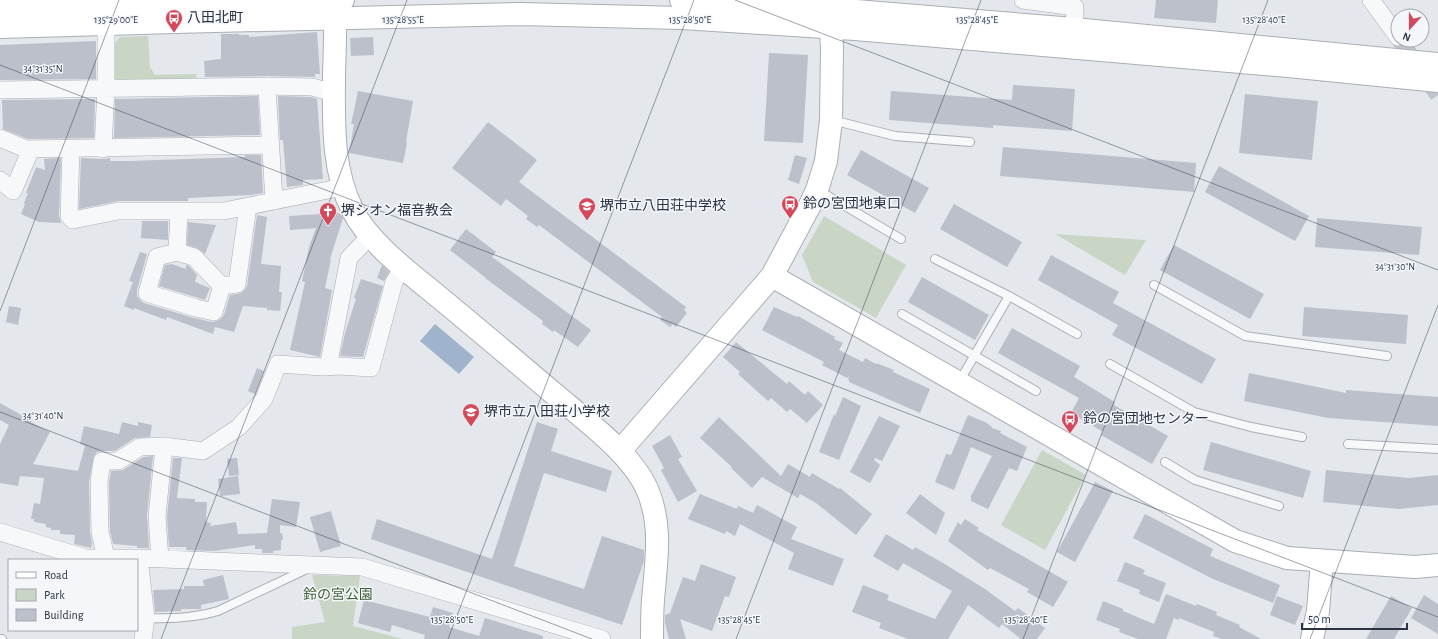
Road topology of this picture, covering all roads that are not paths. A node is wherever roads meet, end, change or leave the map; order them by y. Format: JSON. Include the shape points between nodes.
{"nodes":[{"id":1,"x":681,"y":0,"type":"edge"},
{"id":2,"x":1023,"y":0,"type":"edge"},
{"id":3,"x":1371,"y":0,"type":"edge"},
{"id":4,"x":150,"y":2,"type":"edge"},
{"id":5,"x":1057,"y":3,"type":"edge"},
{"id":6,"x":338,"y":5,"type":"edge"},
{"id":7,"x":0,"y":10,"type":"edge"},
{"id":8,"x":830,"y":12,"type":"edge"},
{"id":9,"x":106,"y":24,"type":"junction"},
{"id":10,"x":1390,"y":26,"type":"edge"},
{"id":11,"x":0,"y":27,"type":"edge"},
{"id":12,"x":1074,"y":30,"type":"junction"},
{"id":13,"x":1438,"y":64,"type":"edge"},
{"id":14,"x":1438,"y":81,"type":"edge"},
{"id":15,"x":267,"y":86,"type":"junction"},
{"id":16,"x":106,"y":88,"type":"junction"},
{"id":17,"x":0,"y":90,"type":"edge"},
{"id":18,"x":334,"y":93,"type":"junction"},
{"id":19,"x":831,"y":120,"type":"junction"},
{"id":20,"x":0,"y":138,"type":"edge"},
{"id":21,"x":970,"y":142,"type":"dead end"},
{"id":22,"x":270,"y":145,"type":"junction"},
{"id":23,"x":31,"y":149,"type":"junction"},
{"id":24,"x":71,"y":149,"type":"junction"},
{"id":25,"x":103,"y":149,"type":"junction"},
{"id":26,"x":0,"y":180,"type":"edge"},
{"id":27,"x":343,"y":187,"type":"junction"},
{"id":28,"x":817,"y":190,"type":"junction"},
{"id":29,"x":274,"y":201,"type":"junction"},
{"id":30,"x":248,"y":206,"type":"junction"},
{"id":31,"x":179,"y":211,"type":"junction"},
{"id":32,"x":370,"y":236,"type":"junction"},
{"id":33,"x":901,"y":239,"type":"dead end"},
{"id":34,"x":177,"y":252,"type":"junction"},
{"id":35,"x":935,"y":259,"type":"dead end"},
{"id":36,"x":403,"y":267,"type":"junction"},
{"id":37,"x":772,"y":276,"type":"junction"},
{"id":38,"x":1154,"y":285,"type":"dead end"},
{"id":39,"x":222,"y":286,"type":"junction"},
{"id":40,"x":1009,"y":296,"type":"junction"},
{"id":41,"x":902,"y":314,"type":"dead end"},
{"id":42,"x":1077,"y":334,"type":"dead end"},
{"id":43,"x":975,"y":355,"type":"junction"},
{"id":44,"x":1387,"y":356,"type":"dead end"},
{"id":45,"x":1110,"y":364,"type":"dead end"},
{"id":46,"x":328,"y":367,"type":"junction"},
{"id":47,"x":959,"y":383,"type":"junction"},
{"id":48,"x":1036,"y":391,"type":"dead end"},
{"id":49,"x":1302,"y":437,"type":"dead end"},
{"id":50,"x":1348,"y":444,"type":"dead end"},
{"id":51,"x":164,"y":446,"type":"junction"},
{"id":52,"x":1438,"y":449,"type":"edge"},
{"id":53,"x":620,"y":451,"type":"junction"},
{"id":54,"x":1165,"y":462,"type":"dead end"},
{"id":55,"x":1279,"y":506,"type":"dead end"},
{"id":56,"x":0,"y":532,"type":"edge"},
{"id":57,"x":106,"y":558,"type":"junction"},
{"id":58,"x":139,"y":558,"type":"junction"},
{"id":59,"x":160,"y":559,"type":"junction"},
{"id":60,"x":1322,"y":562,"type":"junction"},
{"id":61,"x":315,"y":565,"type":"junction"},
{"id":62,"x":1438,"y":565,"type":"edge"},
{"id":63,"x":146,"y":618,"type":"junction"},
{"id":64,"x":143,"y":639,"type":"edge"},
{"id":65,"x":602,"y":639,"type":"edge"},
{"id":66,"x":652,"y":639,"type":"edge"},
{"id":67,"x":1312,"y":639,"type":"edge"}],
"edges":[{"from":1,"to":8,"type":"street"},
{"from":2,"to":5,"type":"street"},
{"from":3,"to":10,"type":"street"},
{"from":4,"to":6,"type":"street"},
{"from":4,"to":7,"type":"street"},
{"from":5,"to":12,"type":"street","via":[[1075,7]]},
{"from":6,"to":8,"type":"street","via":[[520,14],[682,18]]},
{"from":6,"to":9,"type":"street"},
{"from":6,"to":18,"type":"street"},
{"from":8,"to":12,"type":"street"},
{"from":8,"to":14,"type":"street","via":[[1272,65]]},
{"from":8,"to":19,"type":"street"},
{"from":9,"to":11,"type":"street"},
{"from":9,"to":16,"type":"street"},
{"from":12,"to":13,"type":"street"},
{"from":15,"to":16,"type":"street"},
{"from":15,"to":18,"type":"street","via":[[312,87]]},
{"from":15,"to":22,"type":"street"},
{"from":16,"to":17,"type":"street"},
{"from":16,"to":25,"type":"street"},
{"from":18,"to":27,"type":"street","via":[[335,148]]},
{"from":19,"to":21,"type":"lane","via":[[895,136]]},
{"from":19,"to":28,"type":"street","via":[[826,161]]},
{"from":20,"to":23,"type":"street"},
{"from":22,"to":25,"type":"street"},
{"from":22,"to":29,"type":"street"},
{"from":23,"to":24,"type":"street"},
{"from":23,"to":26,"type":"street","via":[[13,191]]},
{"from":24,"to":25,"type":"street"},
{"from":24,"to":31,"type":"street","via":[[68,216],[73,220],[118,211]]},
{"from":27,"to":29,"type":"street"},
{"from":27,"to":32,"type":"street","via":[[353,211]]},
{"from":28,"to":33,"type":"lane"},
{"from":28,"to":37,"type":"street"},
{"from":29,"to":30,"type":"street"},
{"from":30,"to":31,"type":"street","via":[[224,212]]},
{"from":30,"to":39,"type":"street","via":[[236,284]]},
{"from":31,"to":34,"type":"street"},
{"from":32,"to":36,"type":"street"},
{"from":32,"to":46,"type":"street","via":[[349,258]]},
{"from":34,"to":39,"type":"street","via":[[194,257]]},
{"from":34,"to":39,"type":"street","via":[[157,256],[146,293],[214,312]]},
{"from":35,"to":40,"type":"lane"},
{"from":36,"to":46,"type":"street","via":[[394,282],[371,368]]},
{"from":36,"to":53,"type":"street"},
{"from":37,"to":47,"type":"street"},
{"from":37,"to":53,"type":"street"},
{"from":38,"to":44,"type":"lane","via":[[1245,336]]},
{"from":40,"to":42,"type":"lane"},
{"from":40,"to":43,"type":"lane"},
{"from":41,"to":43,"type":"lane"},
{"from":43,"to":47,"type":"lane"},
{"from":43,"to":48,"type":"lane"},
{"from":45,"to":49,"type":"lane","via":[[1194,412]]},
{"from":46,"to":51,"type":"street","via":[[278,364],[264,399],[239,427],[203,451]]},
{"from":47,"to":60,"type":"street","via":[[1235,541],[1287,558]]},
{"from":50,"to":52,"type":"lane"},
{"from":51,"to":57,"type":"street","via":[[140,447],[118,461],[102,461],[99,482],[100,532]]},
{"from":51,"to":59,"type":"street","via":[[157,517]]},
{"from":53,"to":66,"type":"street","via":[[647,488],[658,530]]},
{"from":54,"to":55,"type":"lane","via":[[1195,480]]},
{"from":56,"to":57,"type":"street","via":[[86,558]]},
{"from":57,"to":58,"type":"street"},
{"from":58,"to":59,"type":"street"},
{"from":58,"to":63,"type":"street"},
{"from":59,"to":61,"type":"street"},
{"from":60,"to":62,"type":"street","via":[[1415,567]]},
{"from":60,"to":67,"type":"street","via":[[1318,611]]},
{"from":61,"to":63,"type":"lane","via":[[203,616]]},
{"from":61,"to":65,"type":"street","via":[[362,567]]},
{"from":63,"to":64,"type":"street"}]}
